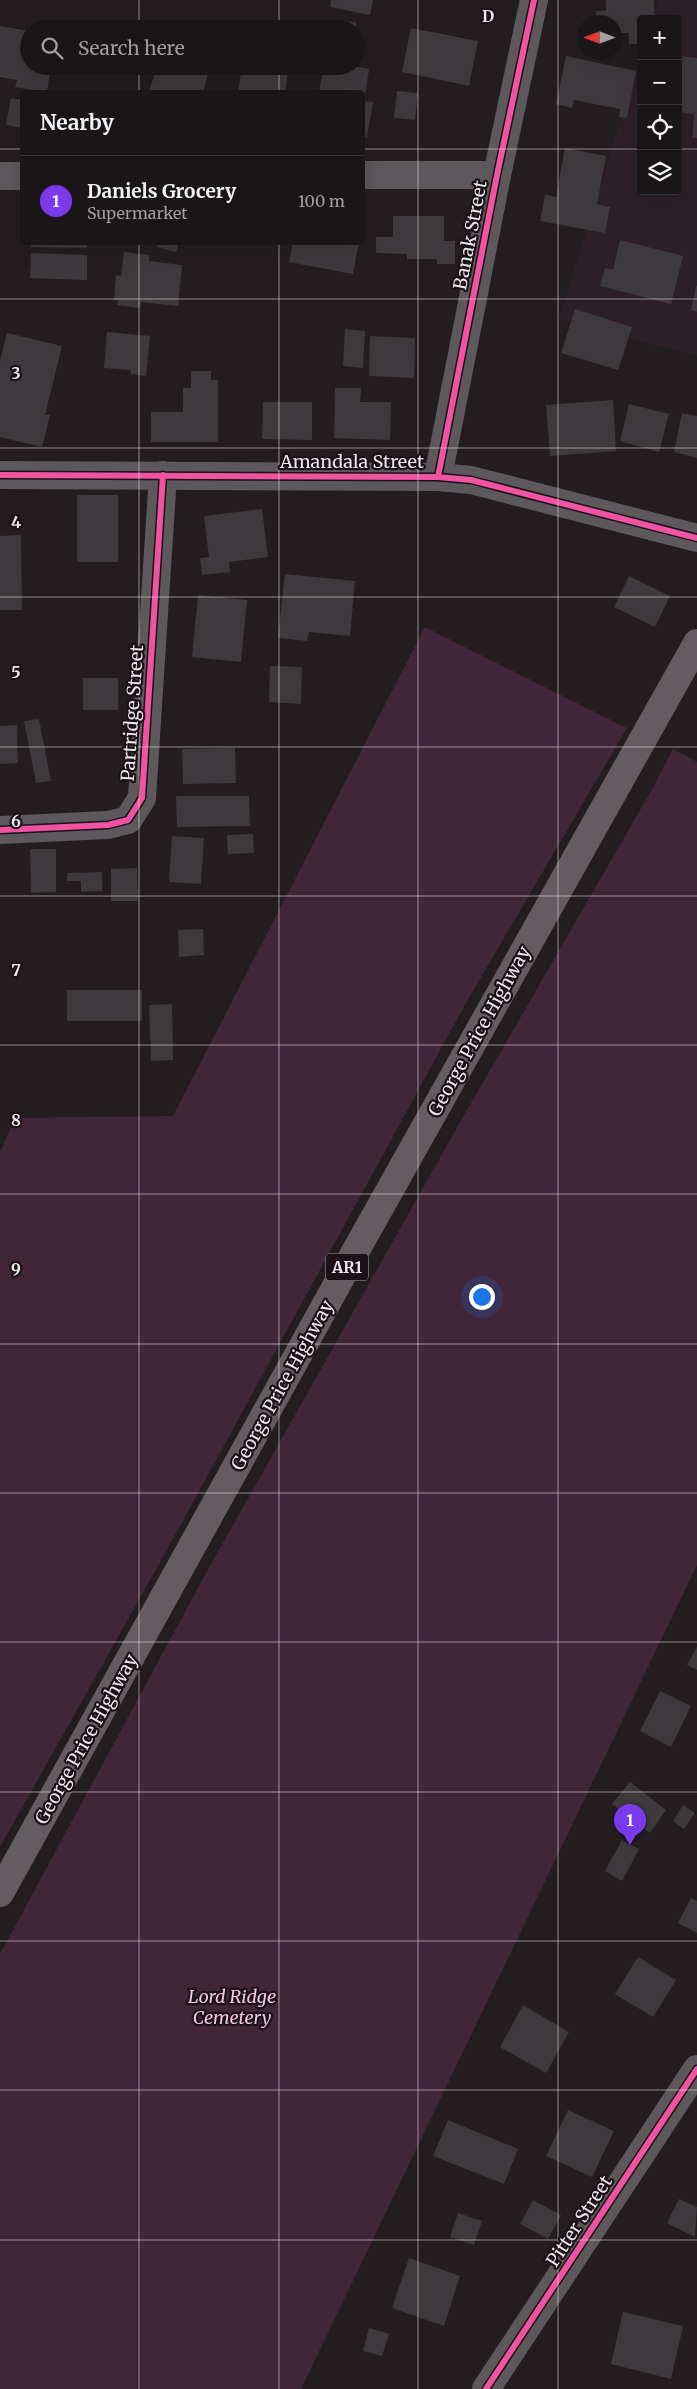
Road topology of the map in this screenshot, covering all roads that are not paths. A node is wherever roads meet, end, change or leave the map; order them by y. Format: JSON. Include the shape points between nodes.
{"nodes":[{"id":1,"x":534,"y":0,"type":"edge"},
{"id":2,"x":365,"y":175,"type":"edge"},
{"id":3,"x":496,"y":175,"type":"junction"},
{"id":4,"x":0,"y":176,"type":"edge"},
{"id":5,"x":20,"y":176,"type":"edge"},
{"id":6,"x":0,"y":475,"type":"edge"},
{"id":7,"x":162,"y":475,"type":"junction"},
{"id":8,"x":438,"y":477,"type":"junction"},
{"id":9,"x":697,"y":538,"type":"edge"},
{"id":10,"x":697,"y":643,"type":"edge"},
{"id":11,"x":0,"y":830,"type":"edge"},
{"id":12,"x":0,"y":1893,"type":"edge"},
{"id":13,"x":697,"y":2068,"type":"edge"},
{"id":14,"x":486,"y":2389,"type":"edge"}],
"edges":[{"from":1,"to":3,"type":"street","name":"Banak Street"},
{"from":2,"to":3,"type":"street"},
{"from":3,"to":8,"type":"street","name":"Banak Street"},
{"from":4,"to":5,"type":"street"},
{"from":6,"to":7,"type":"street","name":"Amandala Street"},
{"from":7,"to":8,"type":"street","name":"Amandala Street"},
{"from":7,"to":11,"type":"street","name":"Partridge Street","via":[[142,798],[128,820],[108,825]]},
{"from":8,"to":9,"type":"street","name":"Amandala Street","via":[[504,487]]},
{"from":10,"to":12,"type":"main road","name":"George Price Highway","number":"AR1"},
{"from":13,"to":14,"type":"street","name":"Pitter Street"}]}
